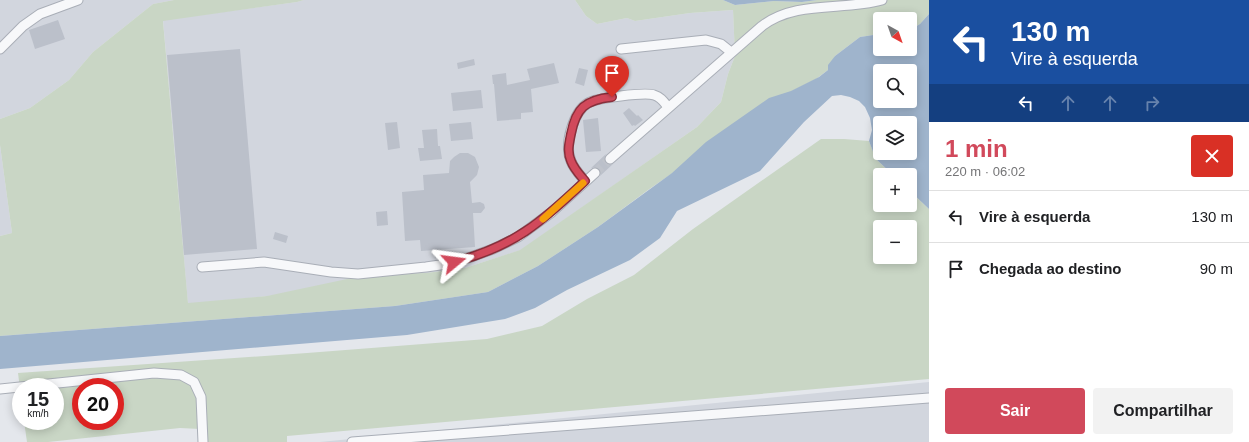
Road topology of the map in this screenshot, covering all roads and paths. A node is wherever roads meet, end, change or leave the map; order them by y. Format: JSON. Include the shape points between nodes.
{"nodes":[{"id":1,"x":78,"y":0,"type":"edge"},
{"id":2,"x":882,"y":0,"type":"edge"},
{"id":3,"x":0,"y":49,"type":"edge"},
{"id":4,"x":621,"y":49,"type":"dead end"},
{"id":5,"x":731,"y":52,"type":"junction"},
{"id":6,"x":668,"y":107,"type":"junction"},
{"id":7,"x":610,"y":159,"type":"tunnel mouth"},
{"id":8,"x":595,"y":173,"type":"tunnel mouth"},
{"id":9,"x":585,"y":181,"type":"junction"},
{"id":10,"x":202,"y":267,"type":"dead end"},
{"id":11,"x":0,"y":389,"type":"edge"},
{"id":12,"x":929,"y":398,"type":"edge"},
{"id":13,"x":203,"y":442,"type":"edge"},
{"id":14,"x":352,"y":442,"type":"edge"}],
"edges":[{"from":1,"to":3,"type":"lane","via":[[40,14],[23,26]]},
{"from":2,"to":5,"type":"lane","via":[[787,12],[768,21]]},
{"from":4,"to":5,"type":"lane","via":[[706,40],[721,44]]},
{"from":5,"to":6,"type":"lane"},
{"from":6,"to":7,"type":"lane"},
{"from":6,"to":9,"type":"lane","via":[[659,97],[650,94],[599,98],[584,106],[576,115],[568,147],[571,161]]},
{"from":8,"to":9,"type":"lane"},
{"from":9,"to":10,"type":"lane","via":[[552,212],[518,237],[487,252],[454,262],[358,274],[264,262]]},
{"from":11,"to":13,"type":"lane","via":[[154,373],[181,375],[194,382],[200,396]]},
{"from":12,"to":14,"type":"lane"}]}
